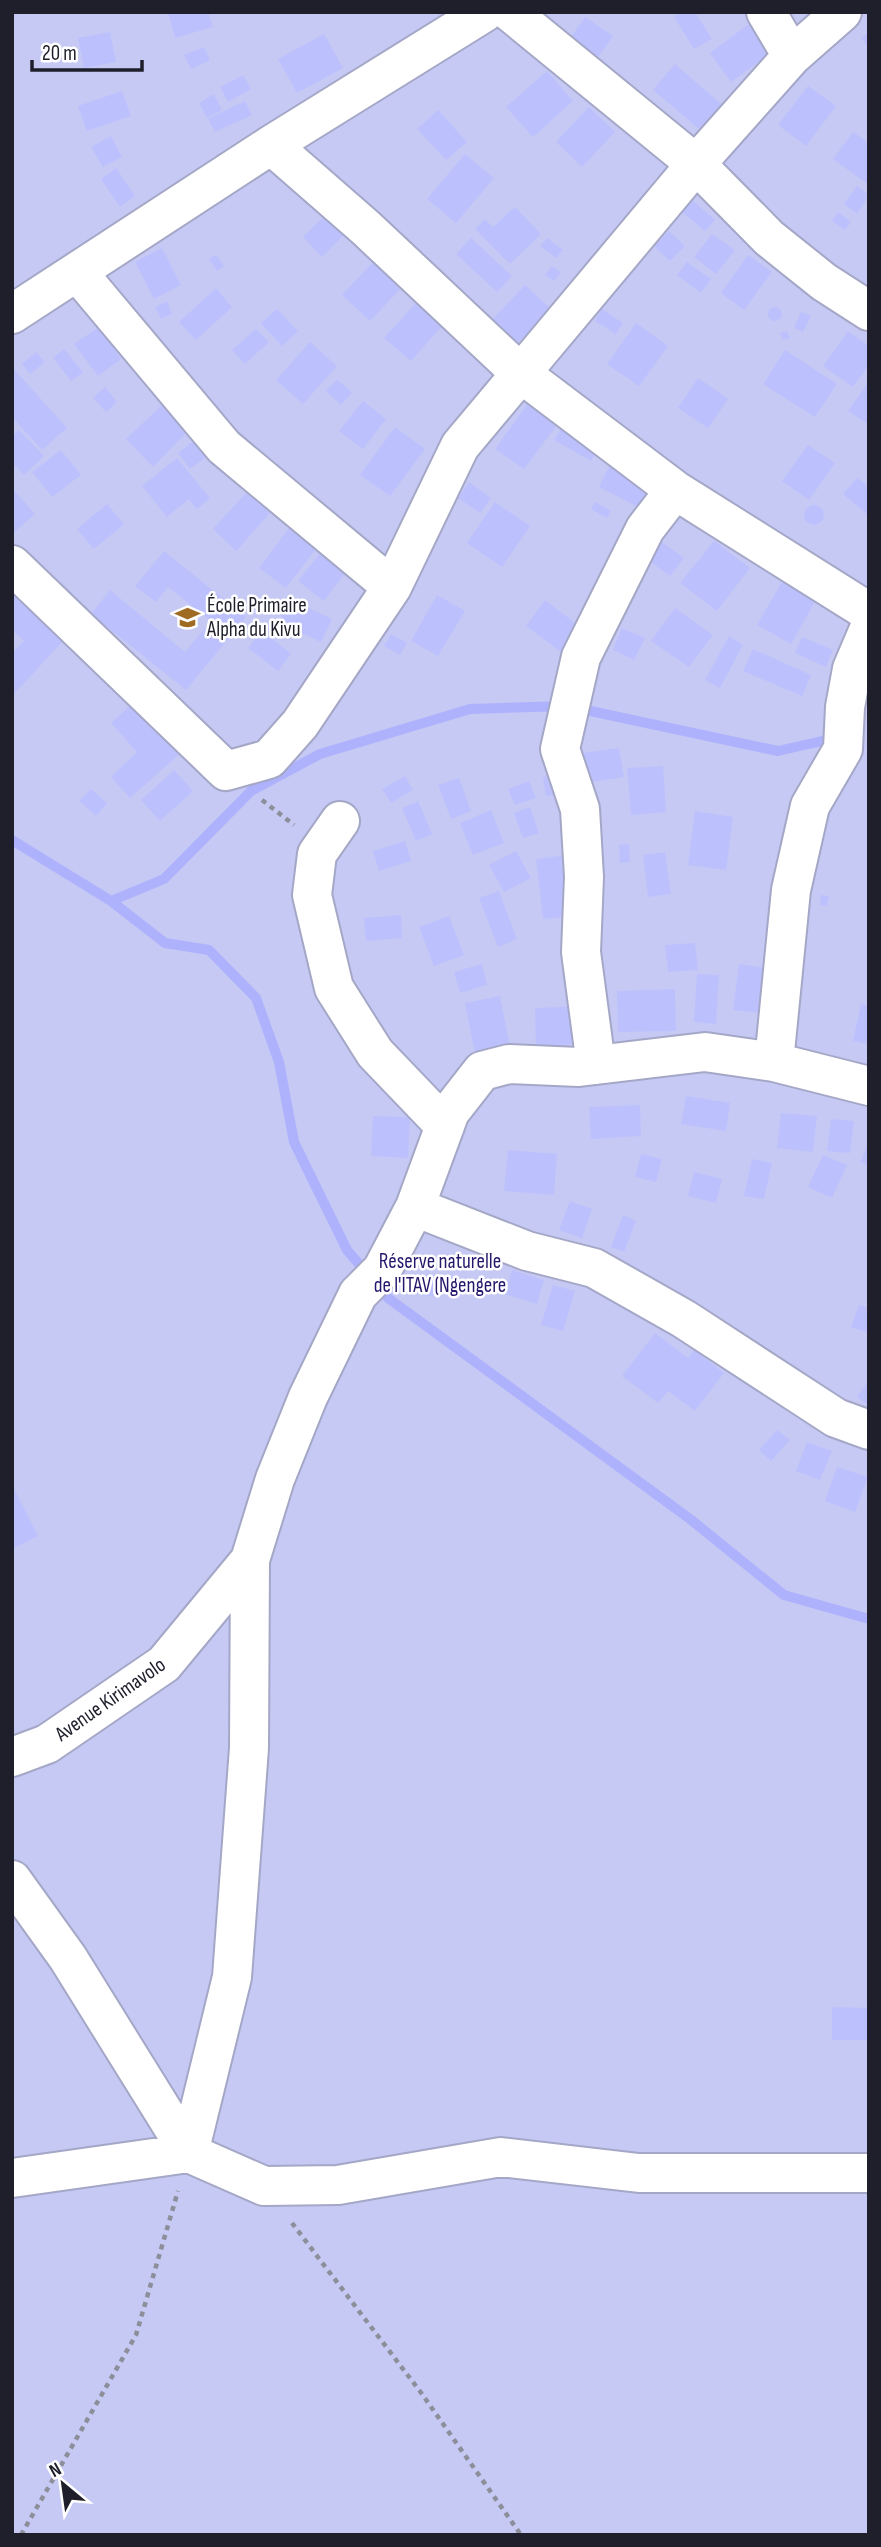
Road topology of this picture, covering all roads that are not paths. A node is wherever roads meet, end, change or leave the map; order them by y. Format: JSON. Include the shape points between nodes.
{"nodes":[{"id":1,"x":485,"y":12,"type":"edge"},
{"id":2,"x":510,"y":12,"type":"edge"},
{"id":3,"x":766,"y":12,"type":"edge"},
{"id":4,"x":842,"y":12,"type":"edge"},
{"id":5,"x":792,"y":56,"type":"junction"},
{"id":6,"x":271,"y":145,"type":"junction"},
{"id":7,"x":696,"y":164,"type":"junction"},
{"id":8,"x":78,"y":273,"type":"junction"},
{"id":9,"x":869,"y":311,"type":"edge"},
{"id":10,"x":12,"y":314,"type":"edge"},
{"id":11,"x":519,"y":372,"type":"junction"},
{"id":12,"x":675,"y":490,"type":"junction"},
{"id":13,"x":12,"y":565,"type":"edge"},
{"id":14,"x":392,"y":587,"type":"junction"},
{"id":15,"x":869,"y":612,"type":"edge"},
{"id":16,"x":869,"y":629,"type":"edge"},
{"id":17,"x":860,"y":669,"type":"edge"},
{"id":18,"x":341,"y":821,"type":"dead end"},
{"id":19,"x":774,"y":1062,"type":"junction"},
{"id":20,"x":596,"y":1065,"type":"junction"},
{"id":21,"x":869,"y":1086,"type":"edge"},
{"id":22,"x":445,"y":1126,"type":"junction"},
{"id":23,"x":415,"y":1207,"type":"junction"},
{"id":24,"x":869,"y":1430,"type":"edge"},
{"id":25,"x":250,"y":1560,"type":"junction"},
{"id":26,"x":12,"y":1757,"type":"edge"},
{"id":27,"x":12,"y":1880,"type":"edge"},
{"id":28,"x":189,"y":2153,"type":"junction"},
{"id":29,"x":869,"y":2173,"type":"edge"},
{"id":30,"x":12,"y":2178,"type":"edge"}],
"edges":[{"from":1,"to":6,"type":"street"},
{"from":2,"to":7,"type":"street"},
{"from":3,"to":5,"type":"street"},
{"from":4,"to":5,"type":"street"},
{"from":5,"to":7,"type":"street"},
{"from":6,"to":8,"type":"street"},
{"from":6,"to":11,"type":"street"},
{"from":7,"to":9,"type":"street","via":[[769,238]]},
{"from":7,"to":11,"type":"street"},
{"from":8,"to":10,"type":"street"},
{"from":8,"to":14,"type":"street","via":[[224,447]]},
{"from":11,"to":12,"type":"street"},
{"from":11,"to":14,"type":"street","via":[[460,446]]},
{"from":12,"to":15,"type":"street"},
{"from":12,"to":20,"type":"street","via":[[645,529],[581,657],[559,749],[580,809],[584,877],[581,951]]},
{"from":13,"to":14,"type":"street","via":[[226,771],[269,759],[300,724]]},
{"from":16,"to":17,"type":"street"},
{"from":17,"to":19,"type":"street","via":[[845,707],[843,749],[810,806],[791,890]]},
{"from":18,"to":22,"type":"street","via":[[317,854],[312,895],[334,988],[375,1053]]},
{"from":19,"to":20,"type":"street","via":[[705,1052]]},
{"from":19,"to":21,"type":"street"},
{"from":20,"to":22,"type":"street","via":[[509,1063],[482,1071],[450,1112]]},
{"from":22,"to":23,"type":"street"},
{"from":23,"to":24,"type":"street","via":[[527,1251],[594,1268],[684,1319],[836,1418]]},
{"from":23,"to":25,"type":"street","via":[[308,1396]]},
{"from":25,"to":26,"type":"street","name":"Avenue Kirimavolo","via":[[164,1664],[47,1744]]},
{"from":25,"to":28,"type":"street","via":[[248,1748],[232,1977]]},
{"from":27,"to":28,"type":"street","via":[[68,1958]]},
{"from":28,"to":29,"type":"street","via":[[264,2186],[338,2185],[501,2157],[639,2173]]},
{"from":28,"to":30,"type":"street"}]}
